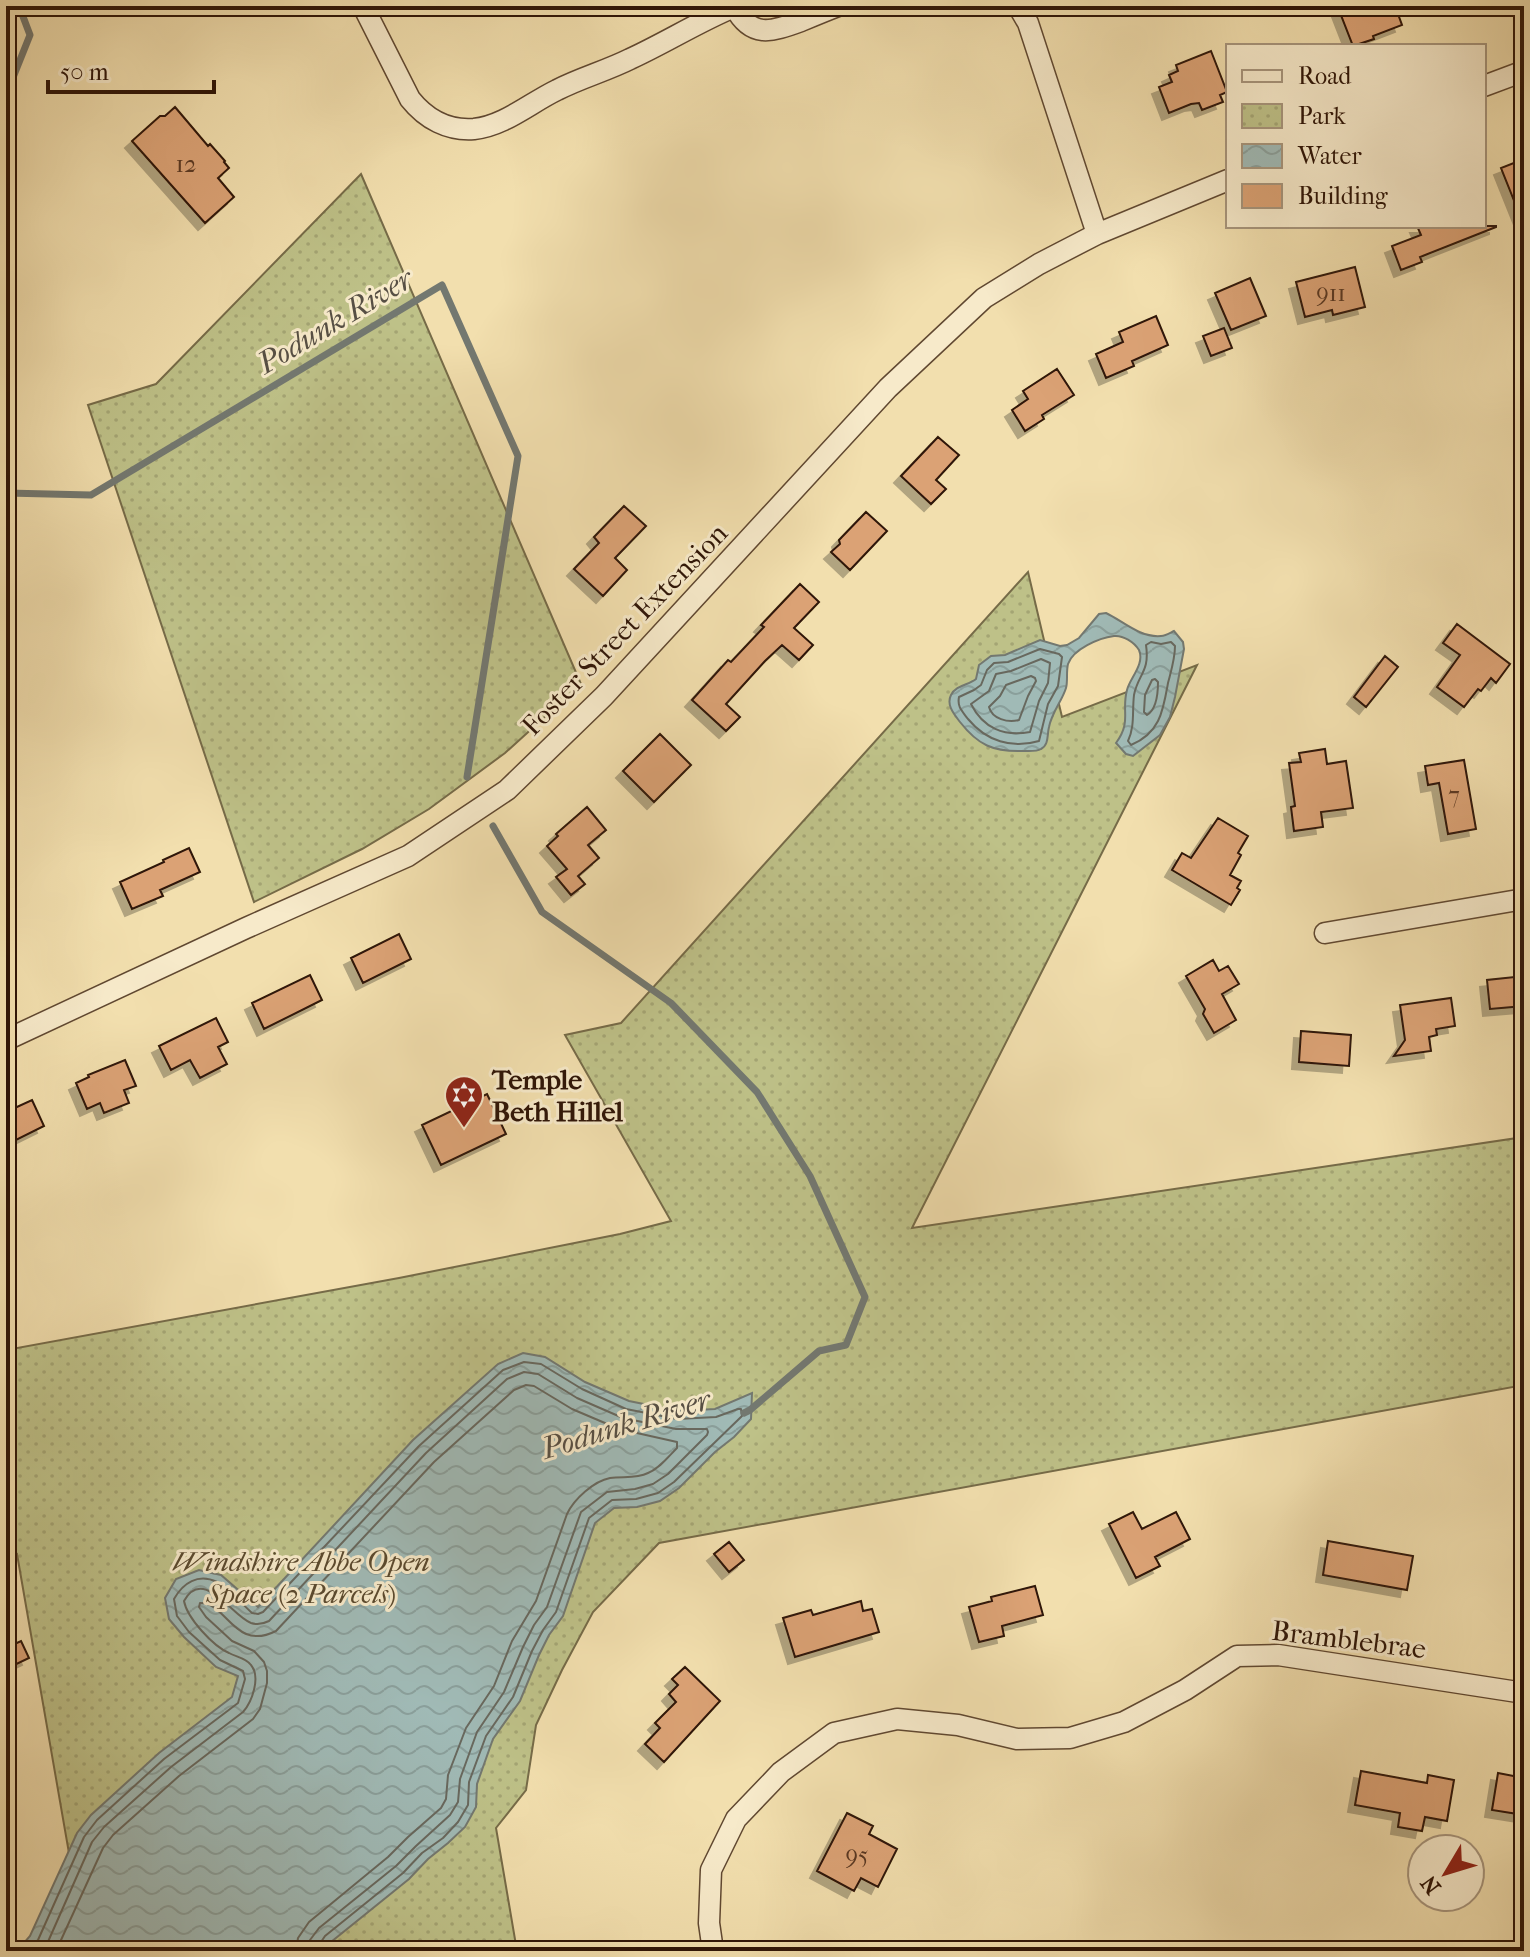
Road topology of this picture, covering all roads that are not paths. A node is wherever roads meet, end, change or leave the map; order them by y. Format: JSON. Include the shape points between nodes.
{"nodes":[{"id":1,"x":363,"y":6,"type":"edge"},
{"id":2,"x":838,"y":6,"type":"edge"},
{"id":3,"x":1018,"y":6,"type":"edge"},
{"id":4,"x":734,"y":7,"type":"edge"},
{"id":5,"x":1524,"y":71,"type":"edge"},
{"id":6,"x":1486,"y":85,"type":"edge"},
{"id":7,"x":1226,"y":181,"type":"edge"},
{"id":8,"x":1097,"y":234,"type":"junction"},
{"id":9,"x":1524,"y":899,"type":"edge"},
{"id":10,"x":1325,"y":933,"type":"dead end"},
{"id":11,"x":6,"y":1040,"type":"edge"},
{"id":12,"x":1524,"y":1693,"type":"edge"},
{"id":13,"x":713,"y":1951,"type":"edge"}],
"edges":[{"from":1,"to":4,"type":"street","via":[[417,108],[437,122],[465,129],[503,120]]},
{"from":2,"to":4,"type":"street","via":[[767,31],[746,25]]},
{"from":3,"to":8,"type":"street"},
{"from":5,"to":6,"type":"street"},
{"from":7,"to":8,"type":"street","name":"Foster Street Extension"},
{"from":8,"to":11,"type":"street","name":"Foster Street Extension","via":[[984,298],[888,388],[604,696],[507,790],[408,856]]},
{"from":9,"to":10,"type":"street"},
{"from":12,"to":13,"type":"street","name":"Bramblebrae","via":[[1278,1655],[1237,1656],[1124,1722],[1070,1738],[1017,1739],[958,1725],[897,1719],[834,1733],[781,1772],[736,1819],[711,1870]]}]}
